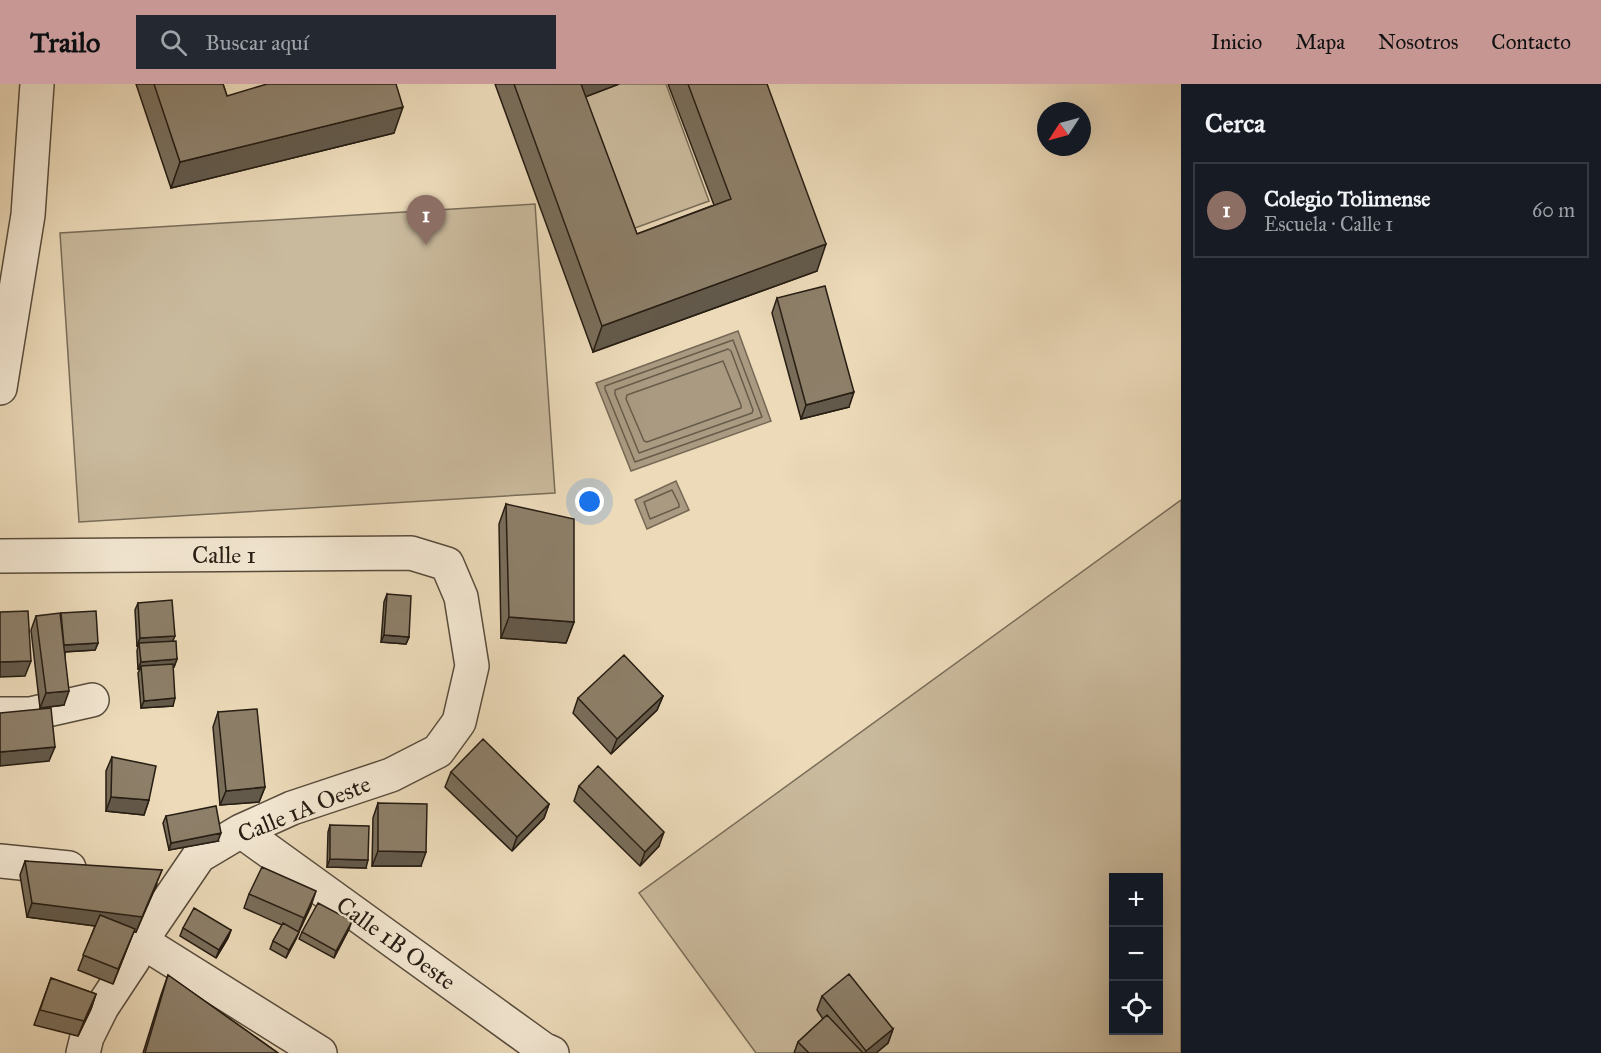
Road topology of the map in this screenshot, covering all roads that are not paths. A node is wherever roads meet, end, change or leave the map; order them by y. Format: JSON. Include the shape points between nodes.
{"nodes":[{"id":1,"x":37,"y":84,"type":"edge"},
{"id":2,"x":0,"y":388,"type":"edge"},
{"id":3,"x":0,"y":556,"type":"edge"},
{"id":4,"x":92,"y":700,"type":"dead end"},
{"id":5,"x":0,"y":714,"type":"edge"},
{"id":6,"x":438,"y":751,"type":"joint"},
{"id":7,"x":241,"y":831,"type":"junction"},
{"id":8,"x":0,"y":861,"type":"edge"},
{"id":9,"x":92,"y":870,"type":"edge"},
{"id":10,"x":141,"y":941,"type":"junction"},
{"id":11,"x":83,"y":1053,"type":"edge"},
{"id":12,"x":320,"y":1053,"type":"edge"},
{"id":13,"x":552,"y":1053,"type":"edge"}],
"edges":[{"from":1,"to":2,"type":"street","via":[[28,215]]},
{"from":3,"to":6,"type":"street","name":"Calle 1","via":[[411,553],[447,564],[461,597],[472,666],[459,722]]},
{"from":4,"to":5,"type":"street","via":[[30,714]]},
{"from":6,"to":7,"type":"street","name":"Calle 1A Oeste","via":[[391,775],[292,808]]},
{"from":7,"to":10,"type":"street","name":"Calle 1A Oeste","via":[[199,856]]},
{"from":7,"to":13,"type":"street","name":"Calle 1B Oeste"},
{"from":8,"to":9,"type":"street"},
{"from":10,"to":11,"type":"street","name":"Calle 1A Oeste","via":[[102,1007]]},
{"from":10,"to":12,"type":"street"}]}
